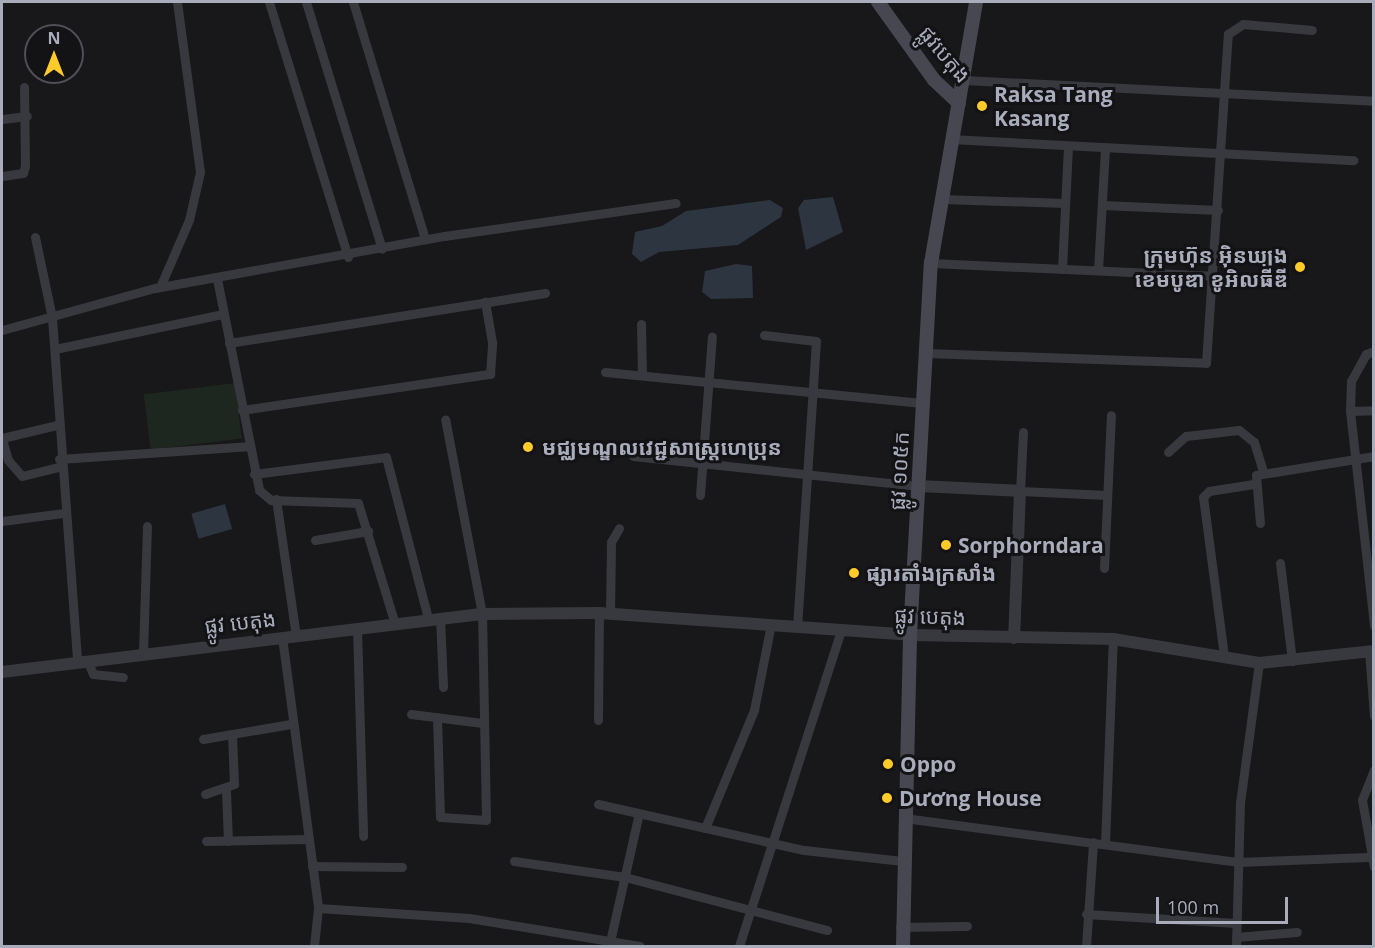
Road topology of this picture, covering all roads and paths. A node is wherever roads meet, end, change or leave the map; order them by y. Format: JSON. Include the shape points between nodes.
{"nodes":[{"id":1,"x":177,"y":2,"type":"edge"},
{"id":2,"x":269,"y":2,"type":"edge"},
{"id":3,"x":306,"y":2,"type":"edge"},
{"id":4,"x":353,"y":2,"type":"edge"},
{"id":5,"x":878,"y":2,"type":"edge"},
{"id":6,"x":976,"y":2,"type":"edge"},
{"id":7,"x":1312,"y":30,"type":"dead end"},
{"id":8,"x":964,"y":80,"type":"junction"},
{"id":9,"x":24,"y":87,"type":"dead end"},
{"id":10,"x":1225,"y":93,"type":"junction"},
{"id":11,"x":1374,"y":100,"type":"edge"},
{"id":12,"x":959,"y":103,"type":"junction"},
{"id":13,"x":27,"y":117,"type":"junction"},
{"id":14,"x":2,"y":119,"type":"edge"},
{"id":15,"x":950,"y":139,"type":"junction"},
{"id":16,"x":1068,"y":148,"type":"junction"},
{"id":17,"x":1105,"y":149,"type":"junction"},
{"id":18,"x":1222,"y":154,"type":"junction"},
{"id":19,"x":1353,"y":160,"type":"dead end"},
{"id":20,"x":2,"y":176,"type":"edge"},
{"id":21,"x":941,"y":199,"type":"junction"},
{"id":22,"x":676,"y":203,"type":"dead end"},
{"id":23,"x":1065,"y":203,"type":"junction"},
{"id":24,"x":1102,"y":205,"type":"junction"},
{"id":25,"x":1218,"y":210,"type":"junction"},
{"id":26,"x":35,"y":237,"type":"dead end"},
{"id":27,"x":426,"y":239,"type":"junction"},
{"id":28,"x":382,"y":249,"type":"junction"},
{"id":29,"x":348,"y":257,"type":"junction"},
{"id":30,"x":932,"y":263,"type":"junction"},
{"id":31,"x":1062,"y":269,"type":"junction"},
{"id":32,"x":1098,"y":270,"type":"junction"},
{"id":33,"x":1214,"y":276,"type":"junction"},
{"id":34,"x":216,"y":279,"type":"junction"},
{"id":35,"x":160,"y":287,"type":"junction"},
{"id":36,"x":545,"y":293,"type":"dead end"},
{"id":37,"x":485,"y":302,"type":"junction"},
{"id":38,"x":223,"y":314,"type":"junction"},
{"id":39,"x":52,"y":318,"type":"junction"},
{"id":40,"x":641,"y":324,"type":"dead end"},
{"id":41,"x":2,"y":330,"type":"edge"},
{"id":42,"x":764,"y":335,"type":"dead end"},
{"id":43,"x":712,"y":336,"type":"dead end"},
{"id":44,"x":229,"y":343,"type":"junction"},
{"id":45,"x":55,"y":348,"type":"junction"},
{"id":46,"x":1374,"y":351,"type":"edge"},
{"id":47,"x":926,"y":353,"type":"junction"},
{"id":48,"x":605,"y":372,"type":"dead end"},
{"id":49,"x":642,"y":374,"type":"junction"},
{"id":50,"x":710,"y":382,"type":"junction"},
{"id":51,"x":813,"y":393,"type":"junction"},
{"id":52,"x":924,"y":403,"type":"junction"},
{"id":53,"x":242,"y":410,"type":"junction"},
{"id":54,"x":1374,"y":410,"type":"edge"},
{"id":55,"x":1350,"y":411,"type":"junction"},
{"id":56,"x":1111,"y":415,"type":"dead end"},
{"id":57,"x":445,"y":419,"type":"dead end"},
{"id":58,"x":57,"y":425,"type":"junction"},
{"id":59,"x":1023,"y":432,"type":"dead end"},
{"id":60,"x":2,"y":438,"type":"edge"},
{"id":61,"x":248,"y":446,"type":"junction"},
{"id":62,"x":1168,"y":452,"type":"dead end"},
{"id":63,"x":633,"y":456,"type":"dead end"},
{"id":64,"x":1374,"y":456,"type":"edge"},
{"id":65,"x":1354,"y":460,"type":"junction"},
{"id":66,"x":703,"y":462,"type":"junction"},
{"id":67,"x":59,"y":463,"type":"junction"},
{"id":68,"x":807,"y":471,"type":"junction"},
{"id":69,"x":1263,"y":472,"type":"junction"},
{"id":70,"x":254,"y":474,"type":"junction"},
{"id":71,"x":1253,"y":484,"type":"junction"},
{"id":72,"x":919,"y":486,"type":"junction"},
{"id":73,"x":1020,"y":491,"type":"junction"},
{"id":74,"x":700,"y":495,"type":"dead end"},
{"id":75,"x":1107,"y":495,"type":"junction"},
{"id":76,"x":276,"y":499,"type":"junction"},
{"id":77,"x":64,"y":513,"type":"junction"},
{"id":78,"x":1374,"y":520,"type":"edge"},
{"id":79,"x":2,"y":521,"type":"edge"},
{"id":80,"x":1362,"y":521,"type":"junction"},
{"id":81,"x":1260,"y":523,"type":"dead end"},
{"id":82,"x":147,"y":526,"type":"dead end"},
{"id":83,"x":619,"y":528,"type":"dead end"},
{"id":84,"x":368,"y":531,"type":"junction"},
{"id":85,"x":315,"y":540,"type":"dead end"},
{"id":86,"x":1280,"y":563,"type":"dead end"},
{"id":87,"x":1104,"y":568,"type":"dead end"},
{"id":88,"x":1372,"y":581,"type":"edge"},
{"id":89,"x":482,"y":614,"type":"junction"},
{"id":90,"x":605,"y":614,"type":"junction"},
{"id":91,"x":434,"y":618,"type":"junction"},
{"id":92,"x":395,"y":624,"type":"junction"},
{"id":93,"x":771,"y":624,"type":"junction"},
{"id":94,"x":797,"y":626,"type":"junction"},
{"id":95,"x":1374,"y":626,"type":"edge"},
{"id":96,"x":357,"y":629,"type":"junction"},
{"id":97,"x":841,"y":631,"type":"junction"},
{"id":98,"x":910,"y":635,"type":"junction"},
{"id":99,"x":296,"y":636,"type":"junction"},
{"id":100,"x":282,"y":637,"type":"junction"},
{"id":101,"x":1014,"y":638,"type":"junction"},
{"id":102,"x":1113,"y":639,"type":"junction"},
{"id":103,"x":1371,"y":651,"type":"edge"},
{"id":104,"x":143,"y":653,"type":"junction"},
{"id":105,"x":1224,"y":656,"type":"junction"},
{"id":106,"x":82,"y":660,"type":"junction"},
{"id":107,"x":1292,"y":661,"type":"junction"},
{"id":108,"x":1259,"y":663,"type":"junction"},
{"id":109,"x":2,"y":672,"type":"edge"},
{"id":110,"x":123,"y":677,"type":"dead end"},
{"id":111,"x":443,"y":687,"type":"dead end"},
{"id":112,"x":411,"y":714,"type":"dead end"},
{"id":113,"x":1374,"y":716,"type":"edge"},
{"id":114,"x":437,"y":717,"type":"junction"},
{"id":115,"x":598,"y":720,"type":"dead end"},
{"id":116,"x":482,"y":723,"type":"junction"},
{"id":117,"x":291,"y":724,"type":"junction"},
{"id":118,"x":232,"y":734,"type":"junction"},
{"id":119,"x":203,"y":739,"type":"dead end"},
{"id":120,"x":1374,"y":770,"type":"edge"},
{"id":121,"x":226,"y":791,"type":"junction"},
{"id":122,"x":205,"y":794,"type":"dead end"},
{"id":123,"x":598,"y":804,"type":"dead end"},
{"id":124,"x":639,"y":813,"type":"junction"},
{"id":125,"x":904,"y":818,"type":"junction"},
{"id":126,"x":705,"y":828,"type":"junction"},
{"id":127,"x":363,"y":836,"type":"dead end"},
{"id":128,"x":309,"y":838,"type":"junction"},
{"id":129,"x":206,"y":841,"type":"dead end"},
{"id":130,"x":228,"y":841,"type":"junction"},
{"id":131,"x":1093,"y":842,"type":"junction"},
{"id":132,"x":773,"y":843,"type":"junction"},
{"id":133,"x":1105,"y":844,"type":"junction"},
{"id":134,"x":1368,"y":857,"type":"junction"},
{"id":135,"x":514,"y":861,"type":"dead end"},
{"id":136,"x":902,"y":861,"type":"junction"},
{"id":137,"x":1237,"y":862,"type":"junction"},
{"id":138,"x":312,"y":866,"type":"junction"},
{"id":139,"x":402,"y":867,"type":"dead end"},
{"id":140,"x":1374,"y":867,"type":"edge"},
{"id":141,"x":625,"y":877,"type":"junction"},
{"id":142,"x":318,"y":908,"type":"junction"},
{"id":143,"x":751,"y":909,"type":"junction"},
{"id":144,"x":1086,"y":914,"type":"junction"},
{"id":145,"x":1236,"y":923,"type":"junction"},
{"id":146,"x":967,"y":926,"type":"dead end"},
{"id":147,"x":900,"y":927,"type":"junction"},
{"id":148,"x":827,"y":930,"type":"dead end"},
{"id":149,"x":1297,"y":932,"type":"dead end"},
{"id":150,"x":1236,"y":942,"type":"edge"},
{"id":151,"x":610,"y":943,"type":"edge"},
{"id":152,"x":314,"y":946,"type":"edge"},
{"id":153,"x":640,"y":946,"type":"edge"},
{"id":154,"x":739,"y":946,"type":"edge"},
{"id":155,"x":903,"y":946,"type":"edge"},
{"id":156,"x":1086,"y":946,"type":"edge"}],
"edges":[{"from":1,"to":35,"type":"street","via":[[200,172],[189,220]]},
{"from":2,"to":29,"type":"street"},
{"from":3,"to":28,"type":"street"},
{"from":4,"to":27,"type":"street"},
{"from":5,"to":12,"type":"main road","name":"ផ្លូវបេតុង","via":[[934,80]]},
{"from":6,"to":8,"type":"main road","name":"ផ្លូវ ១០៥ក"},
{"from":7,"to":10,"type":"street","via":[[1233,26],[1228,34]]},
{"from":8,"to":10,"type":"street"},
{"from":8,"to":12,"type":"main road","name":"ផ្លូវ ១០៥ក"},
{"from":9,"to":13,"type":"street"},
{"from":10,"to":11,"type":"street"},
{"from":10,"to":18,"type":"street"},
{"from":12,"to":15,"type":"main road","name":"ផ្លូវ ១០៥ក"},
{"from":13,"to":14,"type":"street"},
{"from":13,"to":20,"type":"street","via":[[23,173]]},
{"from":15,"to":16,"type":"street"},
{"from":15,"to":21,"type":"main road","name":"ផ្លូវ ១០៥ក"},
{"from":16,"to":17,"type":"street"},
{"from":16,"to":23,"type":"street"},
{"from":17,"to":18,"type":"street"},
{"from":17,"to":24,"type":"street"},
{"from":18,"to":19,"type":"street"},
{"from":18,"to":25,"type":"street"},
{"from":21,"to":23,"type":"street"},
{"from":21,"to":30,"type":"main road","name":"ផ្លូវ ១០៥ក"},
{"from":22,"to":27,"type":"street"},
{"from":23,"to":31,"type":"street"},
{"from":24,"to":25,"type":"street"},
{"from":24,"to":32,"type":"street"},
{"from":25,"to":33,"type":"street"},
{"from":26,"to":39,"type":"street"},
{"from":27,"to":28,"type":"street"},
{"from":28,"to":29,"type":"street"},
{"from":29,"to":34,"type":"street"},
{"from":30,"to":31,"type":"street"},
{"from":30,"to":47,"type":"main road","name":"ផ្លូវ ១០៥ក"},
{"from":31,"to":32,"type":"street"},
{"from":32,"to":33,"type":"street"},
{"from":33,"to":47,"type":"street","via":[[1209,355],[1200,367]]},
{"from":34,"to":35,"type":"street"},
{"from":34,"to":38,"type":"street"},
{"from":35,"to":39,"type":"street"},
{"from":36,"to":37,"type":"street"},
{"from":37,"to":44,"type":"street"},
{"from":37,"to":53,"type":"street","via":[[492,342],[490,374]]},
{"from":38,"to":44,"type":"street"},
{"from":38,"to":45,"type":"street"},
{"from":39,"to":41,"type":"street"},
{"from":39,"to":45,"type":"street"},
{"from":40,"to":49,"type":"street"},
{"from":42,"to":51,"type":"street","via":[[815,341]]},
{"from":43,"to":50,"type":"street"},
{"from":44,"to":53,"type":"street"},
{"from":45,"to":58,"type":"street"},
{"from":46,"to":55,"type":"street","via":[[1366,354],[1352,381]]},
{"from":47,"to":52,"type":"main road","name":"ផ្លូវ ១០៥ក"},
{"from":48,"to":49,"type":"street"},
{"from":49,"to":50,"type":"street"},
{"from":50,"to":51,"type":"street"},
{"from":50,"to":66,"type":"street"},
{"from":51,"to":52,"type":"street"},
{"from":51,"to":68,"type":"street"},
{"from":52,"to":72,"type":"main road","name":"ផ្លូវ ១០៥ក"},
{"from":53,"to":61,"type":"street"},
{"from":54,"to":55,"type":"street"},
{"from":55,"to":65,"type":"street"},
{"from":56,"to":75,"type":"street"},
{"from":57,"to":89,"type":"street"},
{"from":58,"to":60,"type":"street"},
{"from":58,"to":67,"type":"street"},
{"from":59,"to":73,"type":"street"},
{"from":60,"to":67,"type":"street","via":[[8,460],[22,476]]},
{"from":61,"to":67,"type":"street"},
{"from":61,"to":70,"type":"street"},
{"from":62,"to":69,"type":"street","via":[[1186,436],[1239,430],[1254,442]]},
{"from":63,"to":66,"type":"street"},
{"from":64,"to":65,"type":"street"},
{"from":65,"to":69,"type":"street"},
{"from":65,"to":80,"type":"street"},
{"from":66,"to":68,"type":"street"},
{"from":66,"to":74,"type":"street"},
{"from":67,"to":77,"type":"street"},
{"from":68,"to":72,"type":"street"},
{"from":68,"to":94,"type":"street"},
{"from":69,"to":71,"type":"street"},
{"from":70,"to":76,"type":"street","via":[[259,490]]},
{"from":70,"to":91,"type":"street","via":[[386,457]]},
{"from":71,"to":81,"type":"street"},
{"from":71,"to":105,"type":"street","via":[[1209,491],[1203,497]]},
{"from":72,"to":73,"type":"street"},
{"from":72,"to":98,"type":"main road","name":"ផ្លូវ ១០៥ក"},
{"from":73,"to":75,"type":"street"},
{"from":73,"to":101,"type":"street"},
{"from":75,"to":87,"type":"street"},
{"from":76,"to":84,"type":"street","via":[[357,502]]},
{"from":76,"to":99,"type":"street"},
{"from":77,"to":79,"type":"street"},
{"from":77,"to":106,"type":"street"},
{"from":78,"to":80,"type":"street"},
{"from":80,"to":88,"type":"street"},
{"from":82,"to":104,"type":"street"},
{"from":83,"to":90,"type":"street","via":[[611,542]]},
{"from":84,"to":85,"type":"street"},
{"from":84,"to":92,"type":"street"},
{"from":86,"to":107,"type":"street"},
{"from":88,"to":95,"type":"street"},
{"from":89,"to":90,"type":"street","name":"ផ្លូវ បេតុង"},
{"from":89,"to":91,"type":"street","name":"ផ្លូវ បេតុង"},
{"from":89,"to":116,"type":"street"},
{"from":90,"to":93,"type":"street","name":"ផ្លូវ បេតុង"},
{"from":90,"to":115,"type":"street"},
{"from":91,"to":92,"type":"street","name":"ផ្លូវ បេតុង"},
{"from":91,"to":111,"type":"street"},
{"from":92,"to":96,"type":"street","name":"ផ្លូវ បេតុង"},
{"from":93,"to":94,"type":"street","name":"ផ្លូវ បេតុង"},
{"from":93,"to":126,"type":"street","via":[[754,710]]},
{"from":94,"to":97,"type":"street","name":"ផ្លូវ បេតុង"},
{"from":96,"to":99,"type":"street","name":"ផ្លូវ បេតុង"},
{"from":96,"to":127,"type":"street"},
{"from":97,"to":98,"type":"street","name":"ផ្លូវ បេតុង"},
{"from":97,"to":132,"type":"street"},
{"from":98,"to":101,"type":"street","name":"ផ្លូវ បេតុង"},
{"from":98,"to":125,"type":"main road","name":"ផ្លូវ ១០៥ក"},
{"from":99,"to":100,"type":"street","name":"ផ្លូវ បេតុង"},
{"from":100,"to":104,"type":"street","name":"ផ្លូវ បេតុង"},
{"from":100,"to":117,"type":"street"},
{"from":101,"to":102,"type":"street","name":"ផ្លូវ បេតុង"},
{"from":102,"to":105,"type":"street","name":"ផ្លូវ បេតុង"},
{"from":102,"to":133,"type":"street"},
{"from":103,"to":107,"type":"street","name":"ផ្លូវ បេតុង"},
{"from":103,"to":113,"type":"street"},
{"from":104,"to":106,"type":"street","name":"ផ្លូវ បេតុង"},
{"from":105,"to":108,"type":"street","name":"ផ្លូវ បេតុង"},
{"from":106,"to":109,"type":"street","name":"ផ្លូវ បេតុង"},
{"from":106,"to":110,"type":"street","via":[[93,675]]},
{"from":107,"to":108,"type":"street","name":"ផ្លូវ បេតុង"},
{"from":108,"to":137,"type":"street"},
{"from":112,"to":114,"type":"street"},
{"from":114,"to":116,"type":"street"},
{"from":114,"to":116,"type":"street","via":[[440,817],[487,819]]},
{"from":117,"to":118,"type":"street"},
{"from":117,"to":128,"type":"street"},
{"from":118,"to":119,"type":"street"},
{"from":118,"to":121,"type":"street","via":[[235,780]]},
{"from":120,"to":134,"type":"street","via":[[1362,800]]},
{"from":121,"to":122,"type":"street"},
{"from":121,"to":130,"type":"street"},
{"from":123,"to":124,"type":"street"},
{"from":124,"to":126,"type":"street"},
{"from":124,"to":141,"type":"street"},
{"from":125,"to":131,"type":"street"},
{"from":125,"to":136,"type":"main road","name":"ផ្លូវ ១០៥ក"},
{"from":126,"to":132,"type":"street"},
{"from":128,"to":130,"type":"street"},
{"from":128,"to":138,"type":"street"},
{"from":129,"to":130,"type":"street"},
{"from":131,"to":133,"type":"street"},
{"from":131,"to":144,"type":"street"},
{"from":132,"to":136,"type":"street"},
{"from":132,"to":143,"type":"street"},
{"from":133,"to":137,"type":"street"},
{"from":134,"to":137,"type":"street"},
{"from":134,"to":140,"type":"street"},
{"from":135,"to":141,"type":"street"},
{"from":136,"to":147,"type":"main road","name":"ផ្លូវ ១០៥ក"},
{"from":137,"to":145,"type":"street"},
{"from":138,"to":139,"type":"street"},
{"from":138,"to":142,"type":"street"},
{"from":141,"to":143,"type":"street"},
{"from":141,"to":151,"type":"street"},
{"from":142,"to":151,"type":"street","via":[[469,918]]},
{"from":142,"to":152,"type":"street"},
{"from":143,"to":148,"type":"street"},
{"from":143,"to":154,"type":"street"},
{"from":144,"to":145,"type":"street"},
{"from":144,"to":156,"type":"street"},
{"from":145,"to":150,"type":"street"},
{"from":146,"to":147,"type":"street"},
{"from":147,"to":155,"type":"main road","name":"ផ្លូវ ១០៥ក"},
{"from":149,"to":150,"type":"street"},
{"from":151,"to":153,"type":"street"}]}
